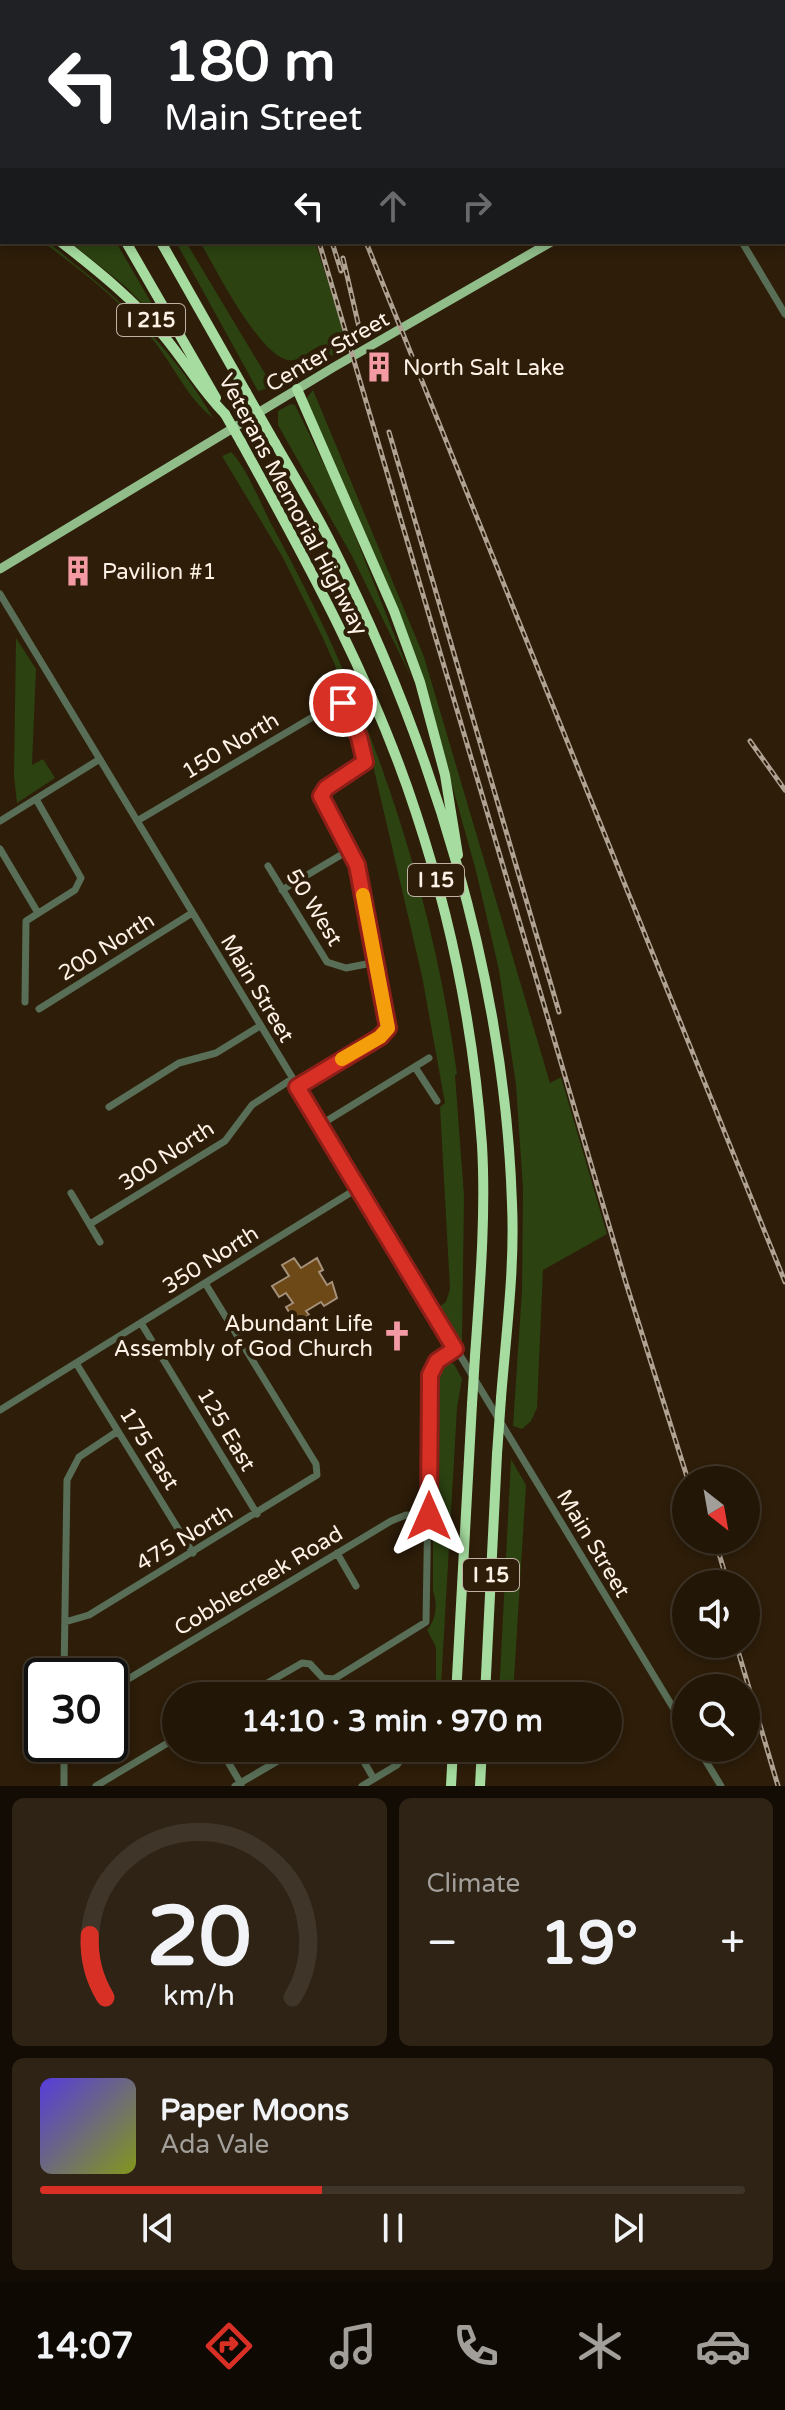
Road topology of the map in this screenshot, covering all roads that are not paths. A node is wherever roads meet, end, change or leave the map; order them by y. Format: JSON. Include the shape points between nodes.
{"nodes":[{"id":1,"x":63,"y":244,"type":"edge"},
{"id":2,"x":127,"y":244,"type":"edge"},
{"id":3,"x":162,"y":244,"type":"edge"},
{"id":4,"x":548,"y":244,"type":"edge"},
{"id":5,"x":743,"y":244,"type":"edge"},
{"id":6,"x":785,"y":314,"type":"edge"},
{"id":7,"x":297,"y":389,"type":"junction"},
{"id":8,"x":225,"y":414,"type":"junction"},
{"id":9,"x":0,"y":569,"type":"edge"},
{"id":10,"x":0,"y":594,"type":"edge"},
{"id":11,"x":100,"y":759,"type":"junction"},
{"id":12,"x":36,"y":799,"type":"junction"},
{"id":13,"x":0,"y":821,"type":"edge"},
{"id":14,"x":137,"y":821,"type":"junction"},
{"id":15,"x":0,"y":849,"type":"edge"},
{"id":16,"x":351,"y":849,"type":"junction"},
{"id":17,"x":268,"y":866,"type":"dead end"},
{"id":18,"x":464,"y":888,"type":"junction"},
{"id":19,"x":282,"y":890,"type":"junction"},
{"id":20,"x":38,"y":913,"type":"junction"},
{"id":21,"x":192,"y":913,"type":"junction"},
{"id":22,"x":377,"y":962,"type":"junction"},
{"id":23,"x":25,"y":1002,"type":"dead end"},
{"id":24,"x":39,"y":1009,"type":"dead end"},
{"id":25,"x":260,"y":1026,"type":"junction"},
{"id":26,"x":429,"y":1058,"type":"dead end"},
{"id":27,"x":415,"y":1067,"type":"junction"},
{"id":28,"x":294,"y":1083,"type":"junction"},
{"id":29,"x":437,"y":1101,"type":"dead end"},
{"id":30,"x":109,"y":1107,"type":"dead end"},
{"id":31,"x":320,"y":1125,"type":"junction"},
{"id":32,"x":358,"y":1188,"type":"junction"},
{"id":33,"x":71,"y":1193,"type":"dead end"},
{"id":34,"x":90,"y":1224,"type":"junction"},
{"id":35,"x":100,"y":1242,"type":"dead end"},
{"id":36,"x":205,"y":1283,"type":"junction"},
{"id":37,"x":141,"y":1323,"type":"junction"},
{"id":38,"x":455,"y":1349,"type":"junction"},
{"id":39,"x":76,"y":1363,"type":"junction"},
{"id":40,"x":0,"y":1410,"type":"edge"},
{"id":41,"x":118,"y":1431,"type":"junction"},
{"id":42,"x":257,"y":1514,"type":"junction"},
{"id":43,"x":429,"y":1516,"type":"junction"},
{"id":44,"x":193,"y":1553,"type":"junction"},
{"id":45,"x":337,"y":1553,"type":"junction"},
{"id":46,"x":356,"y":1586,"type":"dead end"},
{"id":47,"x":65,"y":1622,"type":"junction"},
{"id":48,"x":64,"y":1658,"type":"edge"},
{"id":49,"x":128,"y":1679,"type":"edge"},
{"id":50,"x":269,"y":1682,"type":"edge"},
{"id":51,"x":457,"y":1682,"type":"edge"},
{"id":52,"x":486,"y":1682,"type":"edge"},
{"id":53,"x":672,"y":1706,"type":"edge"},
{"id":54,"x":162,"y":1746,"type":"edge"},
{"id":55,"x":64,"y":1762,"type":"edge"},
{"id":56,"x":227,"y":1762,"type":"edge"},
{"id":57,"x":277,"y":1762,"type":"edge"},
{"id":58,"x":364,"y":1762,"type":"edge"},
{"id":59,"x":399,"y":1762,"type":"edge"},
{"id":60,"x":452,"y":1762,"type":"edge"},
{"id":61,"x":481,"y":1762,"type":"edge"},
{"id":62,"x":706,"y":1762,"type":"edge"},
{"id":63,"x":374,"y":1779,"type":"junction"},
{"id":64,"x":239,"y":1785,"type":"edge"},
{"id":65,"x":64,"y":1786,"type":"edge"},
{"id":66,"x":96,"y":1786,"type":"edge"},
{"id":67,"x":362,"y":1786,"type":"edge"},
{"id":68,"x":451,"y":1786,"type":"edge"},
{"id":69,"x":480,"y":1786,"type":"edge"},
{"id":70,"x":721,"y":1786,"type":"edge"}],
"edges":[{"from":1,"to":8,"type":"highway","number":"I 215","via":[[138,307]]},
{"from":2,"to":8,"type":"highway","name":"Veterans Memorial Highway","number":"I 15"},
{"from":3,"to":18,"type":"highway","name":"Veterans Memorial Highway","number":"I 15","bridge":true,"via":[[331,542],[406,714]]},
{"from":4,"to":7,"type":"main road","name":"Center Street"},
{"from":5,"to":6,"type":"street"},
{"from":7,"to":9,"type":"main road","name":"Center Street"},
{"from":7,"to":18,"type":"highway","via":[[420,682],[445,775]]},
{"from":8,"to":51,"type":"highway","name":"Veterans Memorial Highway","number":"I 15","bridge":true,"via":[[340,629],[416,811],[444,910],[471,1049],[482,1147],[480,1273]]},
{"from":10,"to":11,"type":"street","name":"Main Street"},
{"from":11,"to":12,"type":"street"},
{"from":11,"to":14,"type":"street","name":"Main Street"},
{"from":12,"to":13,"type":"street"},
{"from":12,"to":20,"type":"street","via":[[81,878],[75,890]]},
{"from":14,"to":16,"type":"street","name":"150 North","via":[[343,703],[359,737],[364,765],[321,794]]},
{"from":14,"to":21,"type":"street","name":"Main Street"},
{"from":15,"to":20,"type":"street"},
{"from":16,"to":19,"type":"street"},
{"from":16,"to":22,"type":"street"},
{"from":17,"to":19,"type":"street","name":"50 West"},
{"from":18,"to":52,"type":"highway","name":"Veterans Memorial Highway","number":"I 15","bridge":true,"via":[[494,1037],[512,1206]]},
{"from":19,"to":22,"type":"street","name":"50 West","via":[[323,958],[346,968]]},
{"from":20,"to":23,"type":"street","via":[[25,925]]},
{"from":21,"to":24,"type":"street","name":"200 North"},
{"from":21,"to":25,"type":"street","name":"Main Street"},
{"from":22,"to":28,"type":"street","name":"300 North","via":[[387,1030]]},
{"from":25,"to":28,"type":"street","name":"Main Street"},
{"from":25,"to":30,"type":"street","via":[[216,1053],[179,1063]]},
{"from":26,"to":27,"type":"street"},
{"from":27,"to":29,"type":"street"},
{"from":27,"to":31,"type":"street"},
{"from":28,"to":31,"type":"street","name":"Main Street"},
{"from":28,"to":34,"type":"street","name":"300 North","via":[[252,1105],[225,1141]]},
{"from":31,"to":32,"type":"street","name":"Main Street"},
{"from":32,"to":36,"type":"street","name":"350 North"},
{"from":32,"to":38,"type":"street","name":"Main Street"},
{"from":33,"to":34,"type":"street"},
{"from":34,"to":35,"type":"street"},
{"from":36,"to":37,"type":"street","name":"350 North"},
{"from":36,"to":42,"type":"street","name":"475 North","via":[[316,1464],[317,1475]]},
{"from":37,"to":39,"type":"street","name":"350 North"},
{"from":37,"to":42,"type":"street","name":"125 East"},
{"from":38,"to":43,"type":"street","via":[[437,1361],[430,1375]]},
{"from":38,"to":53,"type":"street","name":"Main Street"},
{"from":39,"to":40,"type":"street","name":"350 North"},
{"from":39,"to":41,"type":"street","name":"175 East"},
{"from":41,"to":44,"type":"street","name":"175 East"},
{"from":41,"to":47,"type":"street","via":[[83,1454],[68,1475]]},
{"from":42,"to":44,"type":"street","name":"475 North"},
{"from":43,"to":45,"type":"street","name":"Cobblecreek Road","via":[[396,1518]]},
{"from":43,"to":50,"type":"street","via":[[426,1622],[336,1678],[323,1678],[302,1663]]},
{"from":44,"to":47,"type":"street","name":"475 North","via":[[89,1615]]},
{"from":45,"to":46,"type":"street"},
{"from":45,"to":49,"type":"street","name":"Cobblecreek Road"},
{"from":47,"to":48,"type":"street"},
{"from":54,"to":66,"type":"street"},
{"from":55,"to":65,"type":"street"},
{"from":56,"to":64,"type":"street"},
{"from":57,"to":64,"type":"street"},
{"from":58,"to":63,"type":"street"},
{"from":59,"to":63,"type":"street"},
{"from":60,"to":68,"type":"highway"},
{"from":61,"to":69,"type":"highway"},
{"from":62,"to":70,"type":"street"},
{"from":63,"to":67,"type":"street"}]}
